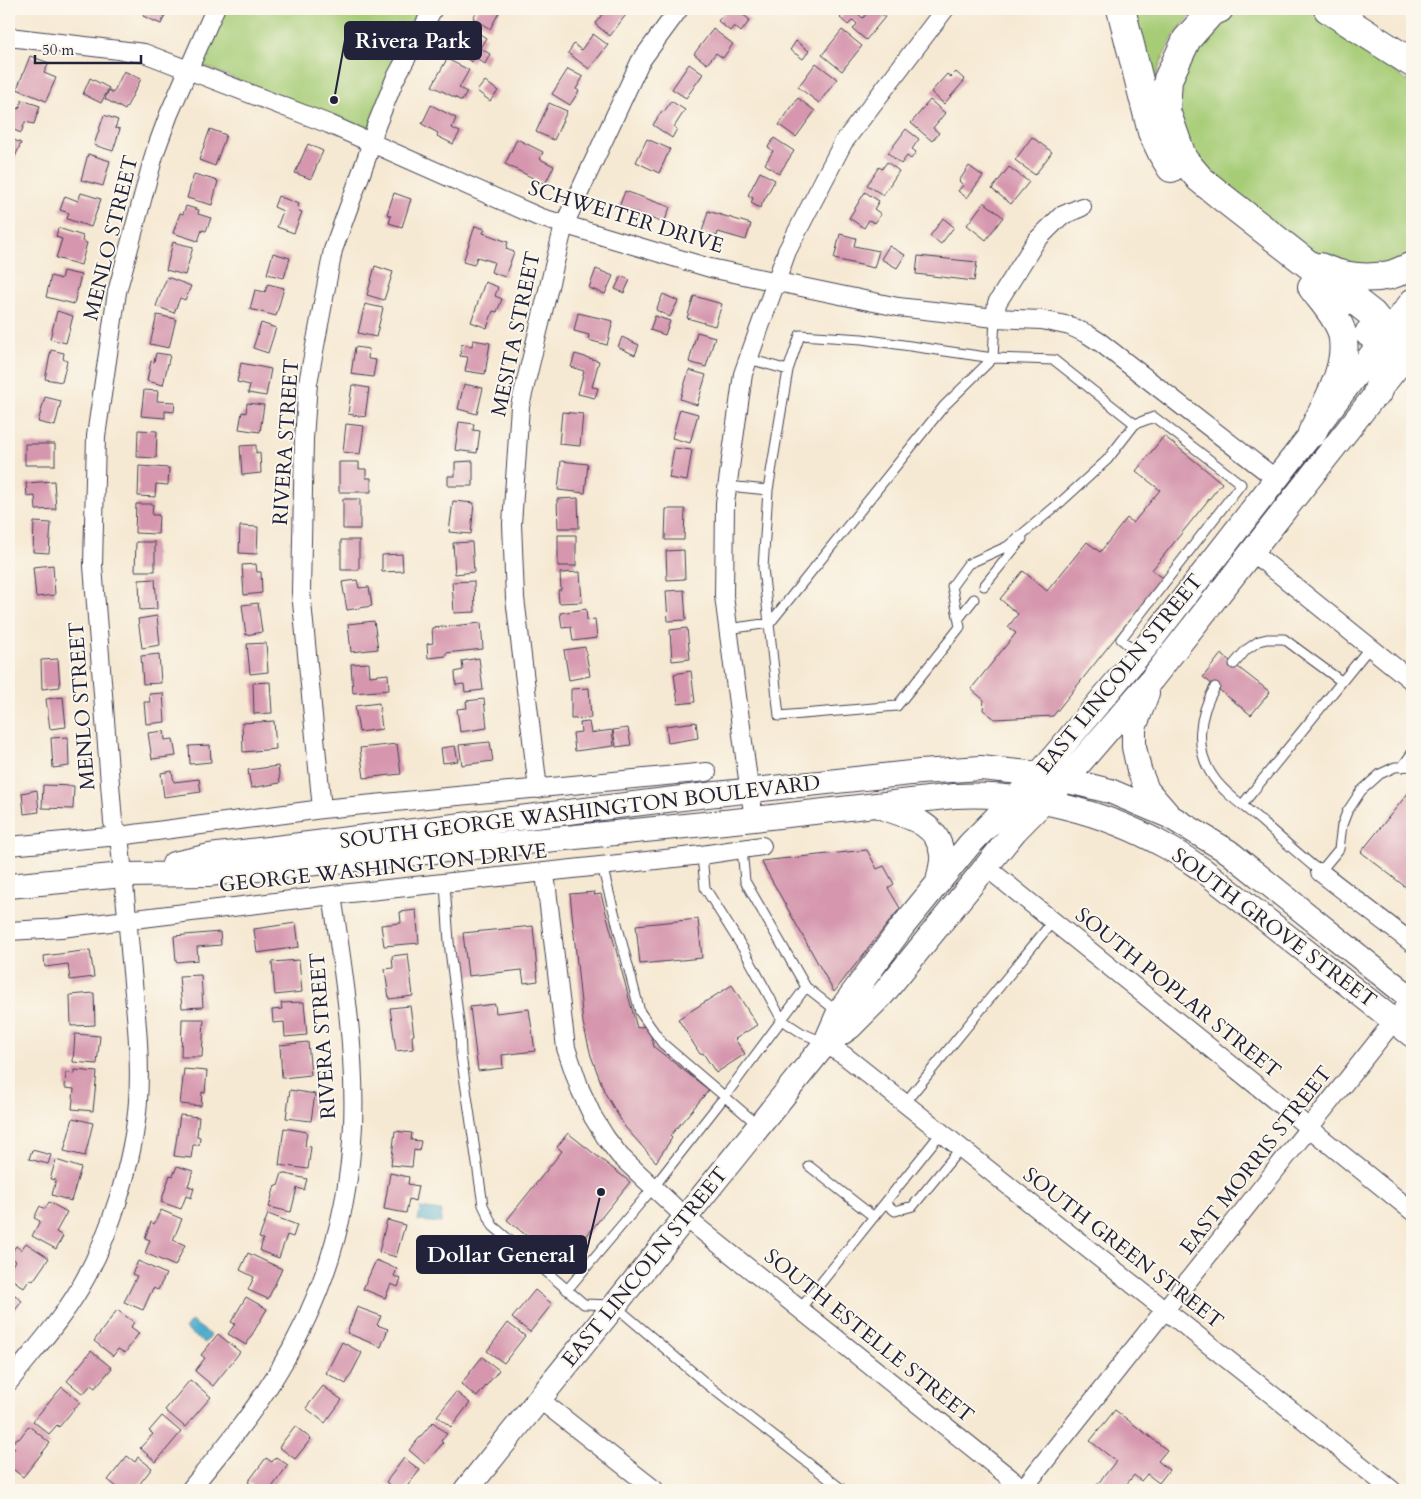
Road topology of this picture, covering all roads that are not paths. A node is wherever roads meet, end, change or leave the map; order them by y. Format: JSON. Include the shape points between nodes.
{"nodes":[{"id":1,"x":215,"y":9,"type":"edge"},
{"id":2,"x":433,"y":9,"type":"edge"},
{"id":3,"x":679,"y":9,"type":"edge"},
{"id":4,"x":945,"y":9,"type":"edge"},
{"id":5,"x":1121,"y":9,"type":"edge"},
{"id":6,"x":1219,"y":9,"type":"edge"},
{"id":7,"x":1328,"y":9,"type":"edge"},
{"id":8,"x":1352,"y":9,"type":"edge"},
{"id":9,"x":9,"y":37,"type":"edge"},
{"id":10,"x":1412,"y":57,"type":"edge"},
{"id":11,"x":1412,"y":63,"type":"edge"},
{"id":12,"x":189,"y":70,"type":"junction"},
{"id":13,"x":371,"y":142,"type":"junction"},
{"id":14,"x":1082,"y":207,"type":"dead end"},
{"id":15,"x":564,"y":225,"type":"junction"},
{"id":16,"x":1291,"y":252,"type":"junction"},
{"id":17,"x":1412,"y":266,"type":"edge"},
{"id":18,"x":776,"y":282,"type":"junction"},
{"id":19,"x":1312,"y":287,"type":"junction"},
{"id":20,"x":1412,"y":301,"type":"edge"},
{"id":21,"x":996,"y":318,"type":"junction"},
{"id":22,"x":1385,"y":337,"type":"junction"},
{"id":23,"x":1412,"y":337,"type":"edge"},
{"id":24,"x":1412,"y":348,"type":"edge"},
{"id":25,"x":993,"y":358,"type":"junction"},
{"id":26,"x":749,"y":359,"type":"junction"},
{"id":27,"x":788,"y":370,"type":"junction"},
{"id":28,"x":1377,"y":393,"type":"junction"},
{"id":29,"x":1135,"y":424,"type":"junction"},
{"id":30,"x":1312,"y":433,"type":"junction"},
{"id":31,"x":1276,"y":479,"type":"junction"},
{"id":32,"x":727,"y":486,"type":"junction"},
{"id":33,"x":768,"y":490,"type":"junction"},
{"id":34,"x":1034,"y":525,"type":"junction"},
{"id":35,"x":1252,"y":552,"type":"junction"},
{"id":36,"x":984,"y":586,"type":"dead end"},
{"id":37,"x":974,"y":599,"type":"dead end"},
{"id":38,"x":958,"y":618,"type":"junction"},
{"id":39,"x":770,"y":623,"type":"junction"},
{"id":40,"x":728,"y":629,"type":"junction"},
{"id":41,"x":1370,"y":647,"type":"junction"},
{"id":42,"x":1139,"y":654,"type":"junction"},
{"id":43,"x":1234,"y":664,"type":"dead end"},
{"id":44,"x":1152,"y":679,"type":"junction"},
{"id":45,"x":1341,"y":681,"type":"junction"},
{"id":46,"x":1412,"y":681,"type":"edge"},
{"id":47,"x":1215,"y":687,"type":"dead end"},
{"id":48,"x":1412,"y":753,"type":"edge"},
{"id":49,"x":1412,"y":766,"type":"edge"},
{"id":50,"x":1402,"y":767,"type":"junction"},
{"id":51,"x":707,"y":772,"type":"dead end"},
{"id":52,"x":1039,"y":774,"type":"junction"},
{"id":53,"x":1065,"y":780,"type":"junction"},
{"id":54,"x":538,"y":789,"type":"junction"},
{"id":55,"x":750,"y":791,"type":"junction"},
{"id":56,"x":1015,"y":797,"type":"junction"},
{"id":57,"x":1043,"y":803,"type":"junction"},
{"id":58,"x":875,"y":805,"type":"junction"},
{"id":59,"x":1242,"y":805,"type":"junction"},
{"id":60,"x":322,"y":810,"type":"junction"},
{"id":61,"x":1170,"y":816,"type":"junction"},
{"id":62,"x":754,"y":819,"type":"junction"},
{"id":63,"x":119,"y":836,"type":"junction"},
{"id":64,"x":9,"y":846,"type":"edge"},
{"id":65,"x":762,"y":846,"type":"dead end"},
{"id":66,"x":742,"y":849,"type":"junction"},
{"id":67,"x":702,"y":855,"type":"junction"},
{"id":68,"x":602,"y":866,"type":"junction"},
{"id":69,"x":986,"y":867,"type":"junction"},
{"id":70,"x":1320,"y":872,"type":"junction"},
{"id":71,"x":545,"y":873,"type":"junction"},
{"id":72,"x":123,"y":875,"type":"junction"},
{"id":73,"x":444,"y":884,"type":"junction"},
{"id":74,"x":937,"y":884,"type":"junction"},
{"id":75,"x":9,"y":886,"type":"edge"},
{"id":76,"x":332,"y":895,"type":"junction"},
{"id":77,"x":127,"y":920,"type":"junction"},
{"id":78,"x":1053,"y":921,"type":"junction"},
{"id":79,"x":9,"y":931,"type":"edge"},
{"id":80,"x":1412,"y":943,"type":"edge"},
{"id":81,"x":806,"y":987,"type":"junction"},
{"id":82,"x":1412,"y":999,"type":"edge"},
{"id":83,"x":839,"y":1012,"type":"junction"},
{"id":84,"x":782,"y":1020,"type":"junction"},
{"id":85,"x":1403,"y":1028,"type":"edge"},
{"id":86,"x":825,"y":1044,"type":"junction"},
{"id":87,"x":725,"y":1096,"type":"junction"},
{"id":88,"x":904,"y":1104,"type":"junction"},
{"id":89,"x":759,"y":1126,"type":"junction"},
{"id":90,"x":1310,"y":1128,"type":"junction"},
{"id":91,"x":941,"y":1134,"type":"junction"},
{"id":92,"x":960,"y":1149,"type":"junction"},
{"id":93,"x":809,"y":1166,"type":"dead end"},
{"id":94,"x":653,"y":1188,"type":"junction"},
{"id":95,"x":885,"y":1204,"type":"junction"},
{"id":96,"x":1412,"y":1211,"type":"edge"},
{"id":97,"x":685,"y":1217,"type":"junction"},
{"id":98,"x":874,"y":1217,"type":"junction"},
{"id":99,"x":567,"y":1290,"type":"junction"},
{"id":100,"x":614,"y":1305,"type":"junction"},
{"id":101,"x":800,"y":1309,"type":"junction"},
{"id":102,"x":1166,"y":1310,"type":"junction"},
{"id":103,"x":9,"y":1382,"type":"edge"},
{"id":104,"x":539,"y":1399,"type":"junction"},
{"id":105,"x":471,"y":1489,"type":"edge"},
{"id":106,"x":190,"y":1490,"type":"edge"},
{"id":107,"x":655,"y":1490,"type":"edge"},
{"id":108,"x":843,"y":1490,"type":"edge"},
{"id":109,"x":1023,"y":1490,"type":"edge"},
{"id":110,"x":1392,"y":1490,"type":"edge"}],
"edges":[{"from":1,"to":12,"type":"street","name":"MENLO STREET"},
{"from":2,"to":13,"type":"street","name":"RIVERA STREET","via":[[395,79]]},
{"from":3,"to":15,"type":"street","name":"MESITA STREET","via":[[640,62]]},
{"from":4,"to":18,"type":"street","via":[[843,144],[787,250]]},
{"from":5,"to":19,"type":"highway","via":[[1152,132],[1174,173],[1208,206]]},
{"from":6,"to":16,"type":"highway","via":[[1211,12],[1187,39],[1168,79],[1166,111],[1183,159],[1200,179]]},
{"from":7,"to":11,"type":"highway"},
{"from":8,"to":10,"type":"highway"},
{"from":9,"to":12,"type":"street","name":"SCHWEITER DRIVE","via":[[144,53]]},
{"from":12,"to":13,"type":"street","name":"SCHWEITER DRIVE"},
{"from":12,"to":63,"type":"street","name":"MENLO STREET","via":[[155,152],[117,292],[96,436],[93,566],[113,822]]},
{"from":13,"to":15,"type":"street","name":"SCHWEITER DRIVE","via":[[539,218]]},
{"from":13,"to":60,"type":"street","name":"RIVERA STREET","via":[[333,250],[308,392],[304,439],[301,592]]},
{"from":14,"to":21,"type":"street","via":[[1061,216],[1036,241],[997,303]]},
{"from":15,"to":18,"type":"street","name":"SCHWEITER DRIVE","via":[[710,268]]},
{"from":15,"to":54,"type":"street","name":"MESITA STREET","via":[[520,406],[512,524],[515,598]]},
{"from":16,"to":17,"type":"highway","via":[[1346,276],[1389,275]]},
{"from":16,"to":22,"type":"highway","via":[[1372,314]]},
{"from":18,"to":21,"type":"street","name":"SCHWEITER DRIVE","via":[[898,307]]},
{"from":18,"to":26,"type":"street"},
{"from":19,"to":22,"type":"highway","via":[[1361,329]]},
{"from":19,"to":30,"type":"highway","via":[[1342,332],[1343,350],[1341,370]]},
{"from":20,"to":22,"type":"street","name":"EAST LINCOLN STREET"},
{"from":21,"to":25,"type":"lane"},
{"from":21,"to":31,"type":"street","name":"SCHWEITER DRIVE","via":[[1042,320],[1070,326],[1087,334]]},
{"from":22,"to":23,"type":"highway"},
{"from":22,"to":28,"type":"highway","via":[[1387,360]]},
{"from":22,"to":30,"type":"street","name":"EAST LINCOLN STREET"},
{"from":24,"to":28,"type":"street","name":"EAST LINCOLN STREET"},
{"from":25,"to":27,"type":"lane","via":[[862,339],[800,335]]},
{"from":25,"to":29,"type":"lane","via":[[1054,360]]},
{"from":25,"to":39,"type":"lane","via":[[944,406]]},
{"from":26,"to":27,"type":"lane"},
{"from":26,"to":32,"type":"street","via":[[743,374]]},
{"from":27,"to":33,"type":"lane"},
{"from":28,"to":35,"type":"street","name":"EAST LINCOLN STREET"},
{"from":29,"to":34,"type":"lane","via":[[1107,460]]},
{"from":29,"to":42,"type":"lane","via":[[1154,417],[1241,484],[1121,639]]},
{"from":30,"to":31,"type":"street","name":"EAST LINCOLN STREET"},
{"from":31,"to":42,"type":"street","name":"EAST LINCOLN STREET"},
{"from":32,"to":33,"type":"lane"},
{"from":32,"to":40,"type":"street","via":[[724,596]]},
{"from":33,"to":39,"type":"lane","via":[[763,568]]},
{"from":34,"to":36,"type":"lane"},
{"from":34,"to":38,"type":"lane","via":[[1008,546],[968,564],[952,586]]},
{"from":35,"to":41,"type":"street"},
{"from":35,"to":44,"type":"street","name":"EAST LINCOLN STREET"},
{"from":37,"to":38,"type":"lane"},
{"from":38,"to":39,"type":"lane","via":[[960,627],[897,706],[779,716]]},
{"from":39,"to":40,"type":"lane"},
{"from":40,"to":55,"type":"street"},
{"from":41,"to":45,"type":"lane"},
{"from":41,"to":46,"type":"street"},
{"from":42,"to":52,"type":"street","name":"EAST LINCOLN STREET"},
{"from":43,"to":45,"type":"lane","via":[[1259,641],[1284,639]]},
{"from":44,"to":53,"type":"street","name":"EAST LINCOLN STREET"},
{"from":44,"to":61,"type":"street","via":[[1134,728],[1134,747],[1147,790]]},
{"from":45,"to":59,"type":"lane"},
{"from":47,"to":59,"type":"lane","via":[[1203,713],[1202,750],[1214,779]]},
{"from":48,"to":50,"type":"lane"},
{"from":49,"to":50,"type":"lane"},
{"from":50,"to":70,"type":"lane","via":[[1380,774],[1361,791],[1342,825],[1339,849]]},
{"from":51,"to":54,"type":"street"},
{"from":52,"to":53,"type":"street","name":"SOUTH GROVE STREET"},
{"from":52,"to":55,"type":"street","name":"SOUTH GEORGE WASHINGTON BOULEVARD","via":[[981,768]]},
{"from":52,"to":56,"type":"street","name":"EAST LINCOLN STREET"},
{"from":53,"to":57,"type":"street","name":"EAST LINCOLN STREET"},
{"from":53,"to":61,"type":"street","name":"SOUTH GROVE STREET","via":[[1110,790]]},
{"from":54,"to":60,"type":"street"},
{"from":55,"to":62,"type":"street"},
{"from":55,"to":72,"type":"street","name":"SOUTH GEORGE WASHINGTON BOULEVARD","via":[[210,856]]},
{"from":56,"to":57,"type":"street","name":"SOUTH GROVE STREET"},
{"from":56,"to":58,"type":"street","name":"SOUTH GEORGE WASHINGTON BOULEVARD","via":[[981,794]]},
{"from":56,"to":74,"type":"street","name":"EAST LINCOLN STREET"},
{"from":57,"to":69,"type":"street","name":"EAST LINCOLN STREET"},
{"from":57,"to":85,"type":"street","name":"SOUTH GROVE STREET","via":[[1107,819],[1168,847],[1203,870]]},
{"from":58,"to":62,"type":"street","name":"SOUTH GEORGE WASHINGTON BOULEVARD"},
{"from":58,"to":74,"type":"street","via":[[915,818],[931,830],[943,857]]},
{"from":59,"to":70,"type":"lane"},
{"from":60,"to":63,"type":"street"},
{"from":61,"to":82,"type":"street","name":"SOUTH GROVE STREET","via":[[1229,852]]},
{"from":62,"to":72,"type":"street","name":"SOUTH GEORGE WASHINGTON BOULEVARD","via":[[208,874]]},
{"from":63,"to":64,"type":"street"},
{"from":63,"to":72,"type":"street","name":"MENLO STREET"},
{"from":65,"to":66,"type":"street","name":"GEORGE WASHINGTON DRIVE"},
{"from":66,"to":67,"type":"street","name":"GEORGE WASHINGTON DRIVE"},
{"from":66,"to":81,"type":"lane","via":[[745,881]]},
{"from":67,"to":68,"type":"street","name":"GEORGE WASHINGTON DRIVE"},
{"from":67,"to":84,"type":"lane","via":[[705,888]]},
{"from":68,"to":71,"type":"street","name":"GEORGE WASHINGTON DRIVE"},
{"from":68,"to":87,"type":"lane","via":[[640,1012],[662,1043]]},
{"from":69,"to":78,"type":"street","name":"SOUTH POPLAR STREET"},
{"from":69,"to":86,"type":"street","name":"EAST LINCOLN STREET","via":[[883,994],[850,1027]]},
{"from":70,"to":80,"type":"street"},
{"from":71,"to":73,"type":"street","name":"GEORGE WASHINGTON DRIVE"},
{"from":71,"to":94,"type":"street","name":"SOUTH ESTELLE STREET","via":[[566,1048],[571,1066],[593,1117],[606,1138]]},
{"from":72,"to":75,"type":"street","name":"SOUTH GEORGE WASHINGTON BOULEVARD"},
{"from":72,"to":77,"type":"street","name":"MENLO STREET"},
{"from":73,"to":76,"type":"street","name":"GEORGE WASHINGTON DRIVE"},
{"from":73,"to":99,"type":"lane","via":[[461,1054],[483,1205],[493,1226]]},
{"from":74,"to":83,"type":"street","name":"EAST LINCOLN STREET"},
{"from":76,"to":77,"type":"street","name":"GEORGE WASHINGTON DRIVE"},
{"from":76,"to":106,"type":"street","name":"RIVERA STREET","via":[[350,1039],[352,1083],[353,1123],[343,1208],[324,1279],[298,1336],[276,1376],[239,1429]]},
{"from":77,"to":79,"type":"street","name":"GEORGE WASHINGTON DRIVE"},
{"from":77,"to":103,"type":"street","name":"MENLO STREET","via":[[139,1042],[138,1102],[124,1176],[110,1222],[80,1288]]},
{"from":78,"to":88,"type":"lane"},
{"from":78,"to":90,"type":"street","name":"SOUTH POPLAR STREET"},
{"from":81,"to":83,"type":"lane"},
{"from":81,"to":84,"type":"lane"},
{"from":82,"to":85,"type":"street","name":"EAST MORRIS STREET"},
{"from":83,"to":86,"type":"street","name":"EAST LINCOLN STREET"},
{"from":84,"to":86,"type":"lane"},
{"from":84,"to":87,"type":"lane"},
{"from":85,"to":90,"type":"street","name":"EAST MORRIS STREET"},
{"from":86,"to":88,"type":"street","name":"SOUTH GREEN STREET","via":[[845,1056]]},
{"from":86,"to":89,"type":"street","name":"EAST LINCOLN STREET"},
{"from":87,"to":89,"type":"lane"},
{"from":87,"to":94,"type":"lane"},
{"from":88,"to":91,"type":"street","name":"SOUTH GREEN STREET"},
{"from":89,"to":97,"type":"street","name":"EAST LINCOLN STREET"},
{"from":90,"to":96,"type":"street","name":"SOUTH POPLAR STREET"},
{"from":90,"to":102,"type":"street","name":"EAST MORRIS STREET"},
{"from":91,"to":92,"type":"street","name":"SOUTH GREEN STREET"},
{"from":91,"to":95,"type":"lane"},
{"from":92,"to":95,"type":"lane","via":[[912,1206],[895,1211]]},
{"from":92,"to":102,"type":"street","name":"SOUTH GREEN STREET"},
{"from":93,"to":98,"type":"lane"},
{"from":94,"to":97,"type":"street","name":"SOUTH ESTELLE STREET"},
{"from":94,"to":99,"type":"lane"},
{"from":95,"to":98,"type":"lane"},
{"from":97,"to":100,"type":"street","name":"EAST LINCOLN STREET"},
{"from":97,"to":101,"type":"street","name":"SOUTH ESTELLE STREET"},
{"from":98,"to":101,"type":"lane"},
{"from":99,"to":100,"type":"lane","via":[[584,1304]]},
{"from":100,"to":104,"type":"street","name":"EAST LINCOLN STREET"},
{"from":100,"to":108,"type":"lane","via":[[709,1386]]},
{"from":101,"to":109,"type":"street","name":"SOUTH ESTELLE STREET"},
{"from":102,"to":109,"type":"street","name":"EAST MORRIS STREET"},
{"from":102,"to":110,"type":"street","name":"SOUTH GREEN STREET"},
{"from":104,"to":105,"type":"street","name":"EAST LINCOLN STREET"},
{"from":104,"to":107,"type":"street"}]}
